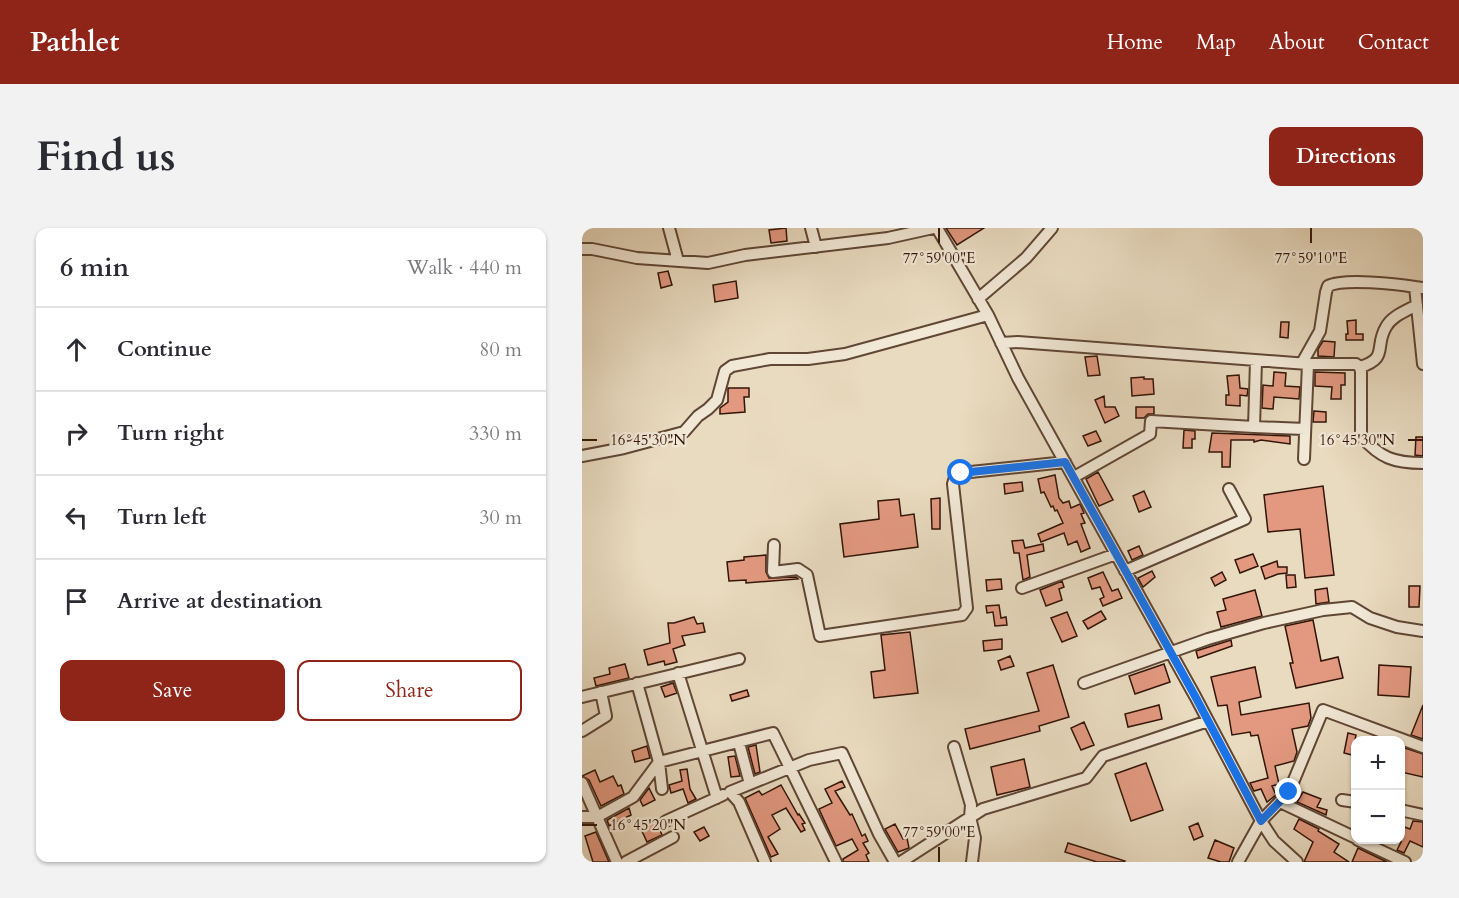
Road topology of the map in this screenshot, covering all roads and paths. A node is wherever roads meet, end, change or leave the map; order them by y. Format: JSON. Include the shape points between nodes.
{"nodes":[{"id":1,"x":669,"y":228,"type":"edge"},
{"id":2,"x":811,"y":228,"type":"edge"},
{"id":3,"x":935,"y":228,"type":"edge"},
{"id":4,"x":1052,"y":228,"type":"edge"},
{"id":5,"x":816,"y":247,"type":"junction"},
{"id":6,"x":582,"y":249,"type":"edge"},
{"id":7,"x":678,"y":261,"type":"junction"},
{"id":8,"x":1419,"y":288,"type":"edge"},
{"id":9,"x":978,"y":300,"type":"junction"},
{"id":10,"x":1416,"y":305,"type":"junction"},
{"id":11,"x":988,"y":315,"type":"junction"},
{"id":12,"x":1001,"y":343,"type":"junction"},
{"id":13,"x":1256,"y":361,"type":"junction"},
{"id":14,"x":1305,"y":364,"type":"junction"},
{"id":15,"x":1423,"y":364,"type":"edge"},
{"id":16,"x":1360,"y":367,"type":"junction"},
{"id":17,"x":1254,"y":427,"type":"junction"},
{"id":18,"x":1305,"y":429,"type":"junction"},
{"id":19,"x":582,"y":456,"type":"edge"},
{"id":20,"x":1304,"y":459,"type":"dead end"},
{"id":21,"x":1065,"y":462,"type":"junction"},
{"id":22,"x":1423,"y":463,"type":"edge"},
{"id":23,"x":1074,"y":477,"type":"junction"},
{"id":24,"x":1229,"y":489,"type":"dead end"},
{"id":25,"x":774,"y":545,"type":"dead end"},
{"id":26,"x":1116,"y":554,"type":"junction"},
{"id":27,"x":1125,"y":572,"type":"junction"},
{"id":28,"x":1022,"y":588,"type":"dead end"},
{"id":29,"x":1423,"y":631,"type":"edge"},
{"id":30,"x":1170,"y":651,"type":"junction"},
{"id":31,"x":739,"y":659,"type":"dead end"},
{"id":32,"x":678,"y":673,"type":"junction"},
{"id":33,"x":636,"y":683,"type":"junction"},
{"id":34,"x":1084,"y":683,"type":"dead end"},
{"id":35,"x":601,"y":692,"type":"junction"},
{"id":36,"x":582,"y":697,"type":"edge"},
{"id":37,"x":1208,"y":722,"type":"junction"},
{"id":38,"x":582,"y":731,"type":"edge"},
{"id":39,"x":739,"y":743,"type":"junction"},
{"id":40,"x":954,"y":747,"type":"dead end"},
{"id":41,"x":1423,"y":747,"type":"edge"},
{"id":42,"x":701,"y":751,"type":"junction"},
{"id":43,"x":659,"y":762,"type":"junction"},
{"id":44,"x":791,"y":768,"type":"junction"},
{"id":45,"x":582,"y":783,"type":"edge"},
{"id":46,"x":750,"y":784,"type":"junction"},
{"id":47,"x":662,"y":789,"type":"dead end"},
{"id":48,"x":730,"y":792,"type":"junction"},
{"id":49,"x":717,"y":798,"type":"junction"},
{"id":50,"x":1342,"y":800,"type":"dead end"},
{"id":51,"x":1351,"y":801,"type":"edge"},
{"id":52,"x":1280,"y":802,"type":"junction"},
{"id":53,"x":1405,"y":811,"type":"edge"},
{"id":54,"x":1423,"y":815,"type":"edge"},
{"id":55,"x":582,"y":817,"type":"edge"},
{"id":56,"x":597,"y":817,"type":"junction"},
{"id":57,"x":970,"y":817,"type":"junction"},
{"id":58,"x":666,"y":821,"type":"dead end"},
{"id":59,"x":1261,"y":821,"type":"junction"},
{"id":60,"x":1351,"y":836,"type":"edge"},
{"id":61,"x":673,"y":837,"type":"dead end"},
{"id":62,"x":1367,"y":844,"type":"edge"},
{"id":63,"x":617,"y":862,"type":"edge"},
{"id":64,"x":626,"y":862,"type":"edge"},
{"id":65,"x":765,"y":862,"type":"edge"},
{"id":66,"x":836,"y":862,"type":"edge"},
{"id":67,"x":895,"y":862,"type":"edge"},
{"id":68,"x":901,"y":862,"type":"edge"},
{"id":69,"x":972,"y":862,"type":"edge"},
{"id":70,"x":1238,"y":862,"type":"edge"},
{"id":71,"x":1296,"y":862,"type":"edge"},
{"id":72,"x":1405,"y":862,"type":"edge"}],
"edges":[{"from":1,"to":7,"type":"street"},
{"from":2,"to":5,"type":"street"},
{"from":3,"to":5,"type":"street"},
{"from":3,"to":9,"type":"street"},
{"from":4,"to":9,"type":"street","via":[[1026,258]]},
{"from":5,"to":7,"type":"street","via":[[708,262]]},
{"from":6,"to":7,"type":"street"},
{"from":8,"to":10,"type":"street"},
{"from":8,"to":14,"type":"street","via":[[1385,283],[1332,284],[1326,292],[1320,331]]},
{"from":9,"to":11,"type":"street"},
{"from":10,"to":15,"type":"street"},
{"from":10,"to":16,"type":"street","via":[[1392,319],[1375,362]]},
{"from":11,"to":12,"type":"street"},
{"from":11,"to":19,"type":"street","via":[[845,354],[732,366],[725,371],[717,400],[684,432]]},
{"from":12,"to":13,"type":"street"},
{"from":12,"to":21,"type":"street"},
{"from":13,"to":14,"type":"street"},
{"from":13,"to":17,"type":"street"},
{"from":14,"to":16,"type":"street"},
{"from":14,"to":18,"type":"street"},
{"from":16,"to":22,"type":"street","via":[[1361,436],[1377,454]]},
{"from":17,"to":18,"type":"street"},
{"from":17,"to":23,"type":"street","via":[[1151,421],[1150,434]]},
{"from":18,"to":20,"type":"street"},
{"from":21,"to":23,"type":"street"},
{"from":21,"to":25,"type":"street","via":[[961,473],[955,477],[967,608],[962,615],[820,636],[807,575],[798,569],[773,572]]},
{"from":23,"to":26,"type":"street"},
{"from":24,"to":27,"type":"street","via":[[1245,519]]},
{"from":26,"to":27,"type":"street"},
{"from":26,"to":28,"type":"street"},
{"from":27,"to":30,"type":"street"},
{"from":29,"to":30,"type":"street","via":[[1370,618],[1352,607],[1264,623]]},
{"from":30,"to":34,"type":"street"},
{"from":30,"to":37,"type":"street"},
{"from":31,"to":32,"type":"street"},
{"from":32,"to":33,"type":"street"},
{"from":32,"to":42,"type":"street"},
{"from":33,"to":35,"type":"street"},
{"from":33,"to":43,"type":"street"},
{"from":35,"to":36,"type":"street"},
{"from":35,"to":38,"type":"street","via":[[606,716]]},
{"from":37,"to":57,"type":"street","via":[[1103,756],[1086,778],[983,809]]},
{"from":37,"to":59,"type":"street"},
{"from":39,"to":42,"type":"street"},
{"from":39,"to":44,"type":"street","via":[[773,733]]},
{"from":39,"to":46,"type":"street"},
{"from":40,"to":57,"type":"street","via":[[969,794]]},
{"from":41,"to":52,"type":"street","via":[[1323,710],[1289,792]]},
{"from":42,"to":43,"type":"street"},
{"from":42,"to":49,"type":"street"},
{"from":43,"to":47,"type":"street"},
{"from":43,"to":56,"type":"street","via":[[633,797]]},
{"from":44,"to":46,"type":"street"},
{"from":44,"to":66,"type":"street"},
{"from":44,"to":67,"type":"street","via":[[842,753]]},
{"from":45,"to":56,"type":"street"},
{"from":46,"to":48,"type":"street"},
{"from":48,"to":49,"type":"street"},
{"from":48,"to":65,"type":"street","via":[[739,802]]},
{"from":49,"to":58,"type":"street"},
{"from":50,"to":51,"type":"street"},
{"from":52,"to":59,"type":"street"},
{"from":52,"to":60,"type":"street"},
{"from":53,"to":54,"type":"street"},
{"from":55,"to":56,"type":"street"},
{"from":56,"to":63,"type":"street"},
{"from":57,"to":68,"type":"street"},
{"from":57,"to":69,"type":"street","via":[[975,838]]},
{"from":59,"to":70,"type":"street"},
{"from":59,"to":71,"type":"street","via":[[1274,841]]},
{"from":61,"to":64,"type":"street"},
{"from":62,"to":72,"type":"street"}]}
